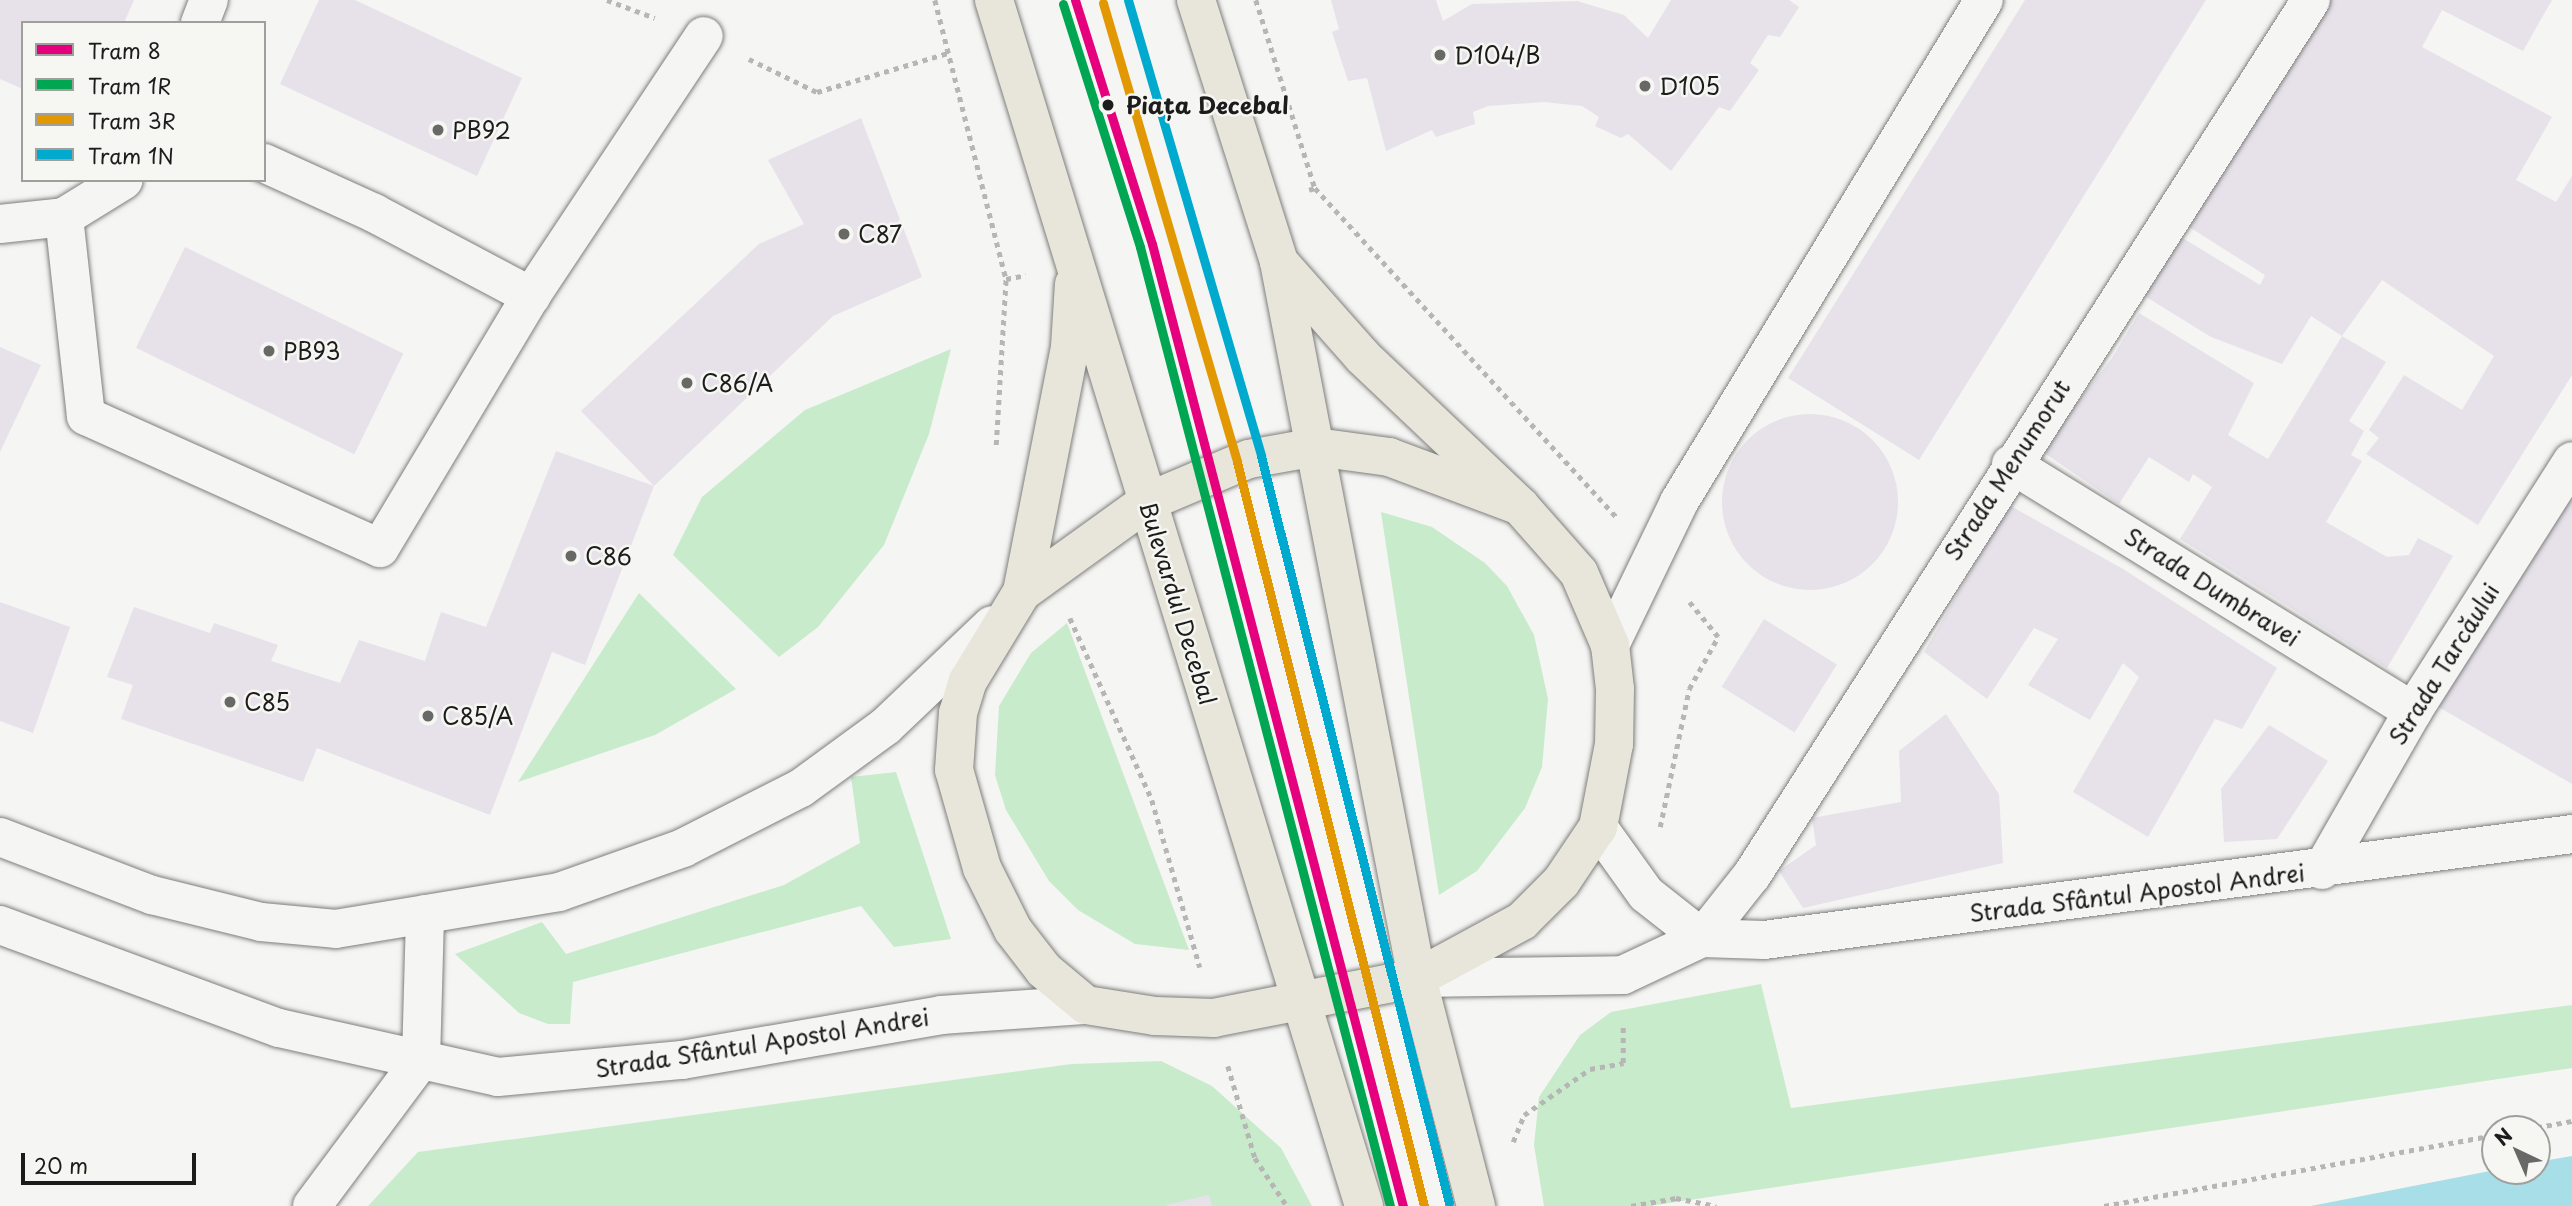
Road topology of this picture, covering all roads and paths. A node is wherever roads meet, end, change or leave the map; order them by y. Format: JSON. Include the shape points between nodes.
{"nodes":[{"id":1,"x":209,"y":0,"type":"edge"},
{"id":2,"x":607,"y":0,"type":"edge"},
{"id":3,"x":935,"y":0,"type":"edge"},
{"id":4,"x":994,"y":0,"type":"edge"},
{"id":5,"x":1196,"y":0,"type":"edge"},
{"id":6,"x":1256,"y":0,"type":"edge"},
{"id":7,"x":1984,"y":0,"type":"edge"},
{"id":8,"x":2311,"y":0,"type":"edge"},
{"id":9,"x":201,"y":21,"type":"edge"},
{"id":10,"x":704,"y":36,"type":"junction"},
{"id":11,"x":948,"y":53,"type":"junction"},
{"id":12,"x":266,"y":164,"type":"edge"},
{"id":13,"x":121,"y":182,"type":"edge"},
{"id":14,"x":1315,"y":188,"type":"dead end"},
{"id":15,"x":64,"y":217,"type":"junction"},
{"id":16,"x":0,"y":224,"type":"edge"},
{"id":17,"x":1279,"y":262,"type":"junction"},
{"id":18,"x":1075,"y":264,"type":"junction"},
{"id":19,"x":1006,"y":279,"type":"junction"},
{"id":20,"x":531,"y":296,"type":"junction"},
{"id":21,"x":1316,"y":447,"type":"junction"},
{"id":22,"x":996,"y":452,"type":"dead end"},
{"id":23,"x":2572,"y":461,"type":"edge"},
{"id":24,"x":2011,"y":464,"type":"junction"},
{"id":25,"x":1147,"y":502,"type":"junction"},
{"id":26,"x":1520,"y":506,"type":"junction"},
{"id":27,"x":1035,"y":582,"type":"junction"},
{"id":28,"x":1610,"y":645,"type":"junction"},
{"id":29,"x":2413,"y":711,"type":"junction"},
{"id":30,"x":1598,"y":827,"type":"junction"},
{"id":31,"x":2572,"y":834,"type":"edge"},
{"id":32,"x":0,"y":837,"type":"edge"},
{"id":33,"x":2322,"y":870,"type":"junction"},
{"id":34,"x":425,"y":914,"type":"junction"},
{"id":35,"x":0,"y":925,"type":"edge"},
{"id":36,"x":1702,"y":938,"type":"junction"},
{"id":37,"x":1417,"y":978,"type":"junction"},
{"id":38,"x":1300,"y":1004,"type":"junction"},
{"id":39,"x":1086,"y":1005,"type":"junction"},
{"id":40,"x":1214,"y":1018,"type":"junction"},
{"id":41,"x":421,"y":1060,"type":"junction"},
{"id":42,"x":2572,"y":1121,"type":"edge"},
{"id":43,"x":2551,"y":1125,"type":"edge"},
{"id":44,"x":2481,"y":1138,"type":"edge"},
{"id":45,"x":312,"y":1206,"type":"edge"},
{"id":46,"x":1287,"y":1206,"type":"edge"},
{"id":47,"x":1364,"y":1206,"type":"edge"},
{"id":48,"x":1476,"y":1206,"type":"edge"},
{"id":49,"x":1631,"y":1206,"type":"edge"},
{"id":50,"x":1716,"y":1206,"type":"edge"},
{"id":51,"x":2104,"y":1206,"type":"edge"}],
"edges":[{"from":1,"to":9,"type":"street"},
{"from":2,"to":10,"type":"path"},
{"from":3,"to":11,"type":"path"},
{"from":4,"to":18,"type":"main road","name":"Bulevardul Decebal"},
{"from":5,"to":17,"type":"main road"},
{"from":6,"to":14,"type":"path"},
{"from":7,"to":28,"type":"street","via":[[1679,502]]},
{"from":8,"to":24,"type":"street","name":"Strada Menumorut"},
{"from":10,"to":11,"type":"path","via":[[817,92]]},
{"from":10,"to":20,"type":"street"},
{"from":11,"to":19,"type":"path"},
{"from":12,"to":20,"type":"street","via":[[374,213]]},
{"from":13,"to":15,"type":"street"},
{"from":15,"to":16,"type":"street"},
{"from":15,"to":20,"type":"street","via":[[86,416],[380,548]]},
{"from":17,"to":21,"type":"main road"},
{"from":17,"to":26,"type":"main road","via":[[1422,418]]},
{"from":18,"to":19,"type":"path"},
{"from":18,"to":25,"type":"main road","name":"Bulevardul Decebal"},
{"from":18,"to":27,"type":"main road","via":[[1070,347]]},
{"from":19,"to":22,"type":"path"},
{"from":21,"to":25,"type":"main road","via":[[1249,459]]},
{"from":21,"to":26,"type":"main road","via":[[1389,457]]},
{"from":21,"to":37,"type":"main road"},
{"from":23,"to":29,"type":"street","name":"Strada Tarcăului"},
{"from":24,"to":29,"type":"street","name":"Strada Dumbravei"},
{"from":24,"to":36,"type":"street","name":"Strada Menumorut","via":[[1752,875]]},
{"from":25,"to":27,"type":"main road"},
{"from":25,"to":38,"type":"main road","name":"Bulevardul Decebal"},
{"from":26,"to":28,"type":"main road","via":[[1579,573]]},
{"from":27,"to":34,"type":"street","via":[[957,663],[896,717],[801,788],[683,848],[559,892]]},
{"from":27,"to":39,"type":"main road","via":[[968,681],[958,713],[954,769],[982,868],[1013,930],[1044,970]]},
{"from":27,"to":40,"type":"path","via":[[1152,800]]},
{"from":28,"to":30,"type":"main road","via":[[1614,744]]},
{"from":29,"to":33,"type":"street","name":"Strada Tarcăului"},
{"from":30,"to":36,"type":"street","via":[[1646,894]]},
{"from":30,"to":37,"type":"main road","via":[[1561,883],[1522,922]]},
{"from":31,"to":33,"type":"street","name":"Strada Sfântul Apostol Andrei"},
{"from":32,"to":34,"type":"street","via":[[152,895],[261,922],[336,929]]},
{"from":33,"to":36,"type":"street","name":"Strada Sfântul Apostol Andrei","via":[[1764,940]]},
{"from":34,"to":41,"type":"street"},
{"from":35,"to":41,"type":"street","name":"Strada Sfântul Apostol Andrei","via":[[279,1028]]},
{"from":36,"to":37,"type":"street","name":"Strada Sfântul Apostol Andrei","via":[[1623,975]]},
{"from":37,"to":38,"type":"main road"},
{"from":37,"to":48,"type":"main road"},
{"from":38,"to":40,"type":"main road"},
{"from":38,"to":47,"type":"main road","name":"Bulevardul Decebal"},
{"from":39,"to":40,"type":"main road","via":[[1156,1016]]},
{"from":39,"to":41,"type":"street","name":"Strada Sfântul Apostol Andrei","via":[[942,1015],[601,1069],[498,1077]]},
{"from":40,"to":46,"type":"path","via":[[1255,1158]]},
{"from":41,"to":45,"type":"street"},
{"from":42,"to":43,"type":"path"},
{"from":44,"to":51,"type":"path"},
{"from":49,"to":50,"type":"path","via":[[1676,1198]]}]}
